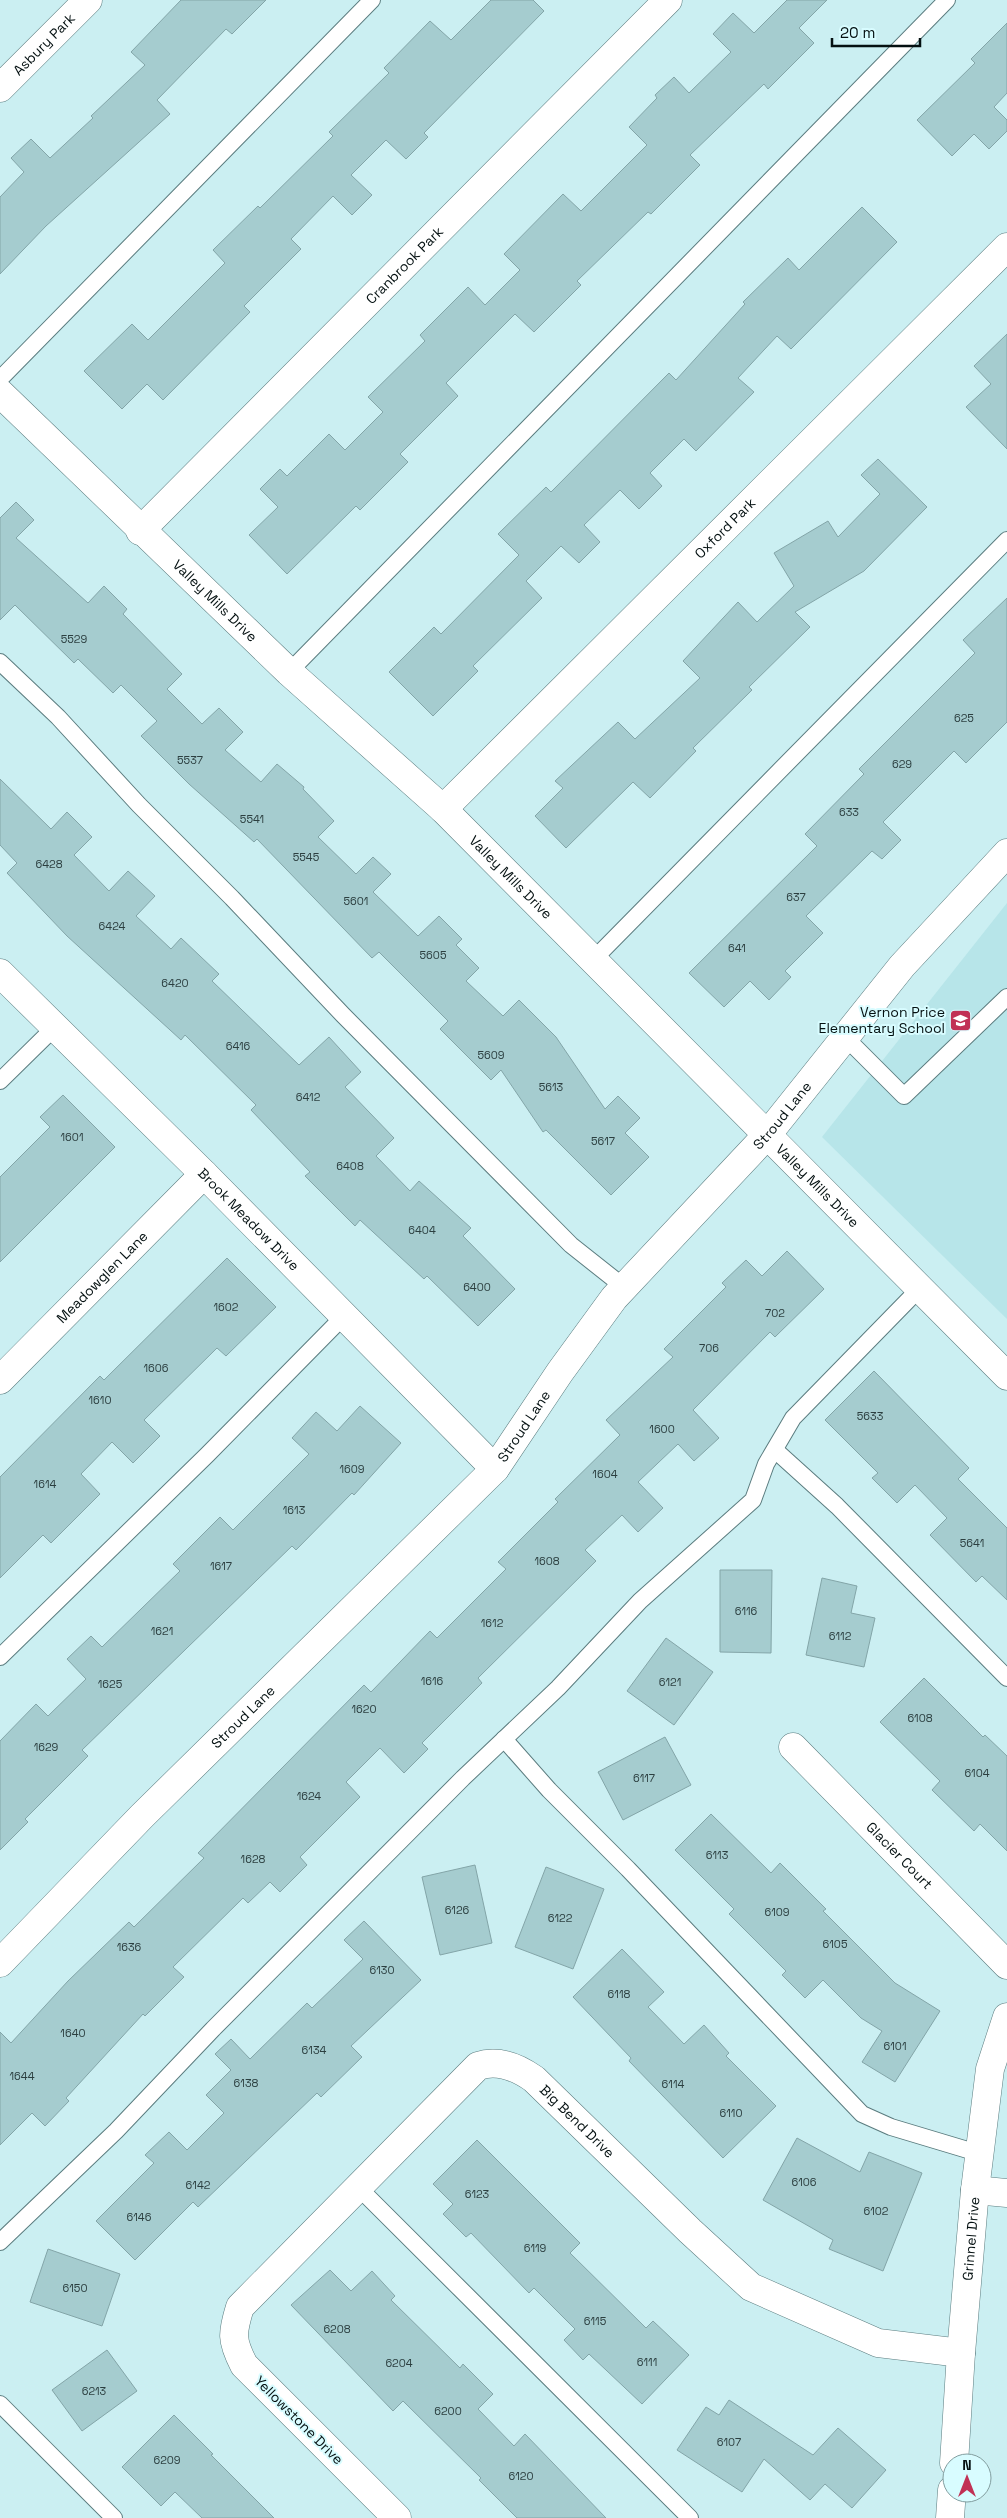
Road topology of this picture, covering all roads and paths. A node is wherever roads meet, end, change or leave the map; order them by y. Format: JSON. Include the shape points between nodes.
{"nodes":[{"id":1,"x":88,"y":0,"type":"edge"},
{"id":2,"x":372,"y":0,"type":"edge"},
{"id":3,"x":668,"y":0,"type":"edge"},
{"id":4,"x":947,"y":0,"type":"edge"},
{"id":5,"x":0,"y":88,"type":"edge"},
{"id":6,"x":1007,"y":247,"type":"edge"},
{"id":7,"x":0,"y":380,"type":"edge"},
{"id":8,"x":0,"y":393,"type":"edge"},
{"id":9,"x":140,"y":530,"type":"junction"},
{"id":10,"x":1007,"y":540,"type":"edge"},
{"id":11,"x":0,"y":662,"type":"edge"},
{"id":12,"x":289,"y":672,"type":"junction"},
{"id":13,"x":443,"y":809,"type":"junction"},
{"id":14,"x":1007,"y":853,"type":"edge"},
{"id":15,"x":593,"y":960,"type":"junction"},
{"id":16,"x":0,"y":973,"type":"edge"},
{"id":17,"x":1007,"y":997,"type":"edge"},
{"id":18,"x":55,"y":1027,"type":"junction"},
{"id":19,"x":845,"y":1037,"type":"junction"},
{"id":20,"x":0,"y":1081,"type":"edge"},
{"id":21,"x":767,"y":1135,"type":"junction"},
{"id":22,"x":204,"y":1174,"type":"junction"},
{"id":23,"x":624,"y":1287,"type":"junction"},
{"id":24,"x":920,"y":1288,"type":"junction"},
{"id":25,"x":344,"y":1316,"type":"junction"},
{"id":26,"x":1007,"y":1376,"type":"edge"},
{"id":27,"x":0,"y":1380,"type":"edge"},
{"id":28,"x":775,"y":1450,"type":"junction"},
{"id":29,"x":496,"y":1469,"type":"junction"},
{"id":30,"x":0,"y":1657,"type":"edge"},
{"id":31,"x":1007,"y":1678,"type":"edge"},
{"id":32,"x":504,"y":1739,"type":"junction"},
{"id":33,"x":793,"y":1747,"type":"dead end"},
{"id":34,"x":0,"y":1963,"type":"edge"},
{"id":35,"x":1007,"y":1965,"type":"edge"},
{"id":36,"x":1007,"y":2017,"type":"edge"},
{"id":37,"x":981,"y":2154,"type":"junction"},
{"id":38,"x":358,"y":2187,"type":"junction"},
{"id":39,"x":975,"y":2190,"type":"junction"},
{"id":40,"x":1007,"y":2193,"type":"edge"},
{"id":41,"x":0,"y":2242,"type":"edge"},
{"id":42,"x":240,"y":2307,"type":"joint"},
{"id":43,"x":961,"y":2353,"type":"junction"},
{"id":44,"x":0,"y":2404,"type":"edge"},
{"id":45,"x":955,"y":2453,"type":"edge"},
{"id":46,"x":951,"y":2503,"type":"edge"},
{"id":47,"x":114,"y":2518,"type":"edge"},
{"id":48,"x":397,"y":2518,"type":"edge"},
{"id":49,"x":690,"y":2518,"type":"edge"},
{"id":50,"x":950,"y":2518,"type":"edge"}],
"edges":[{"from":1,"to":5,"type":"street","name":"Asbury Park"},
{"from":2,"to":7,"type":"lane"},
{"from":3,"to":9,"type":"street","name":"Cranbrook Park"},
{"from":4,"to":12,"type":"lane"},
{"from":6,"to":13,"type":"street","name":"Oxford Park"},
{"from":8,"to":9,"type":"street","name":"Valley Mills Drive"},
{"from":9,"to":12,"type":"street","name":"Valley Mills Drive"},
{"from":10,"to":15,"type":"lane"},
{"from":11,"to":23,"type":"lane","via":[[58,717],[139,805],[571,1245]]},
{"from":12,"to":13,"type":"street","name":"Valley Mills Drive"},
{"from":13,"to":15,"type":"street","name":"Valley Mills Drive"},
{"from":14,"to":19,"type":"street","name":"Stroud Lane","via":[[902,966]]},
{"from":15,"to":21,"type":"street","name":"Valley Mills Drive"},
{"from":16,"to":18,"type":"street","name":"Brook Meadow Drive"},
{"from":17,"to":19,"type":"lane","via":[[904,1096]]},
{"from":18,"to":20,"type":"lane"},
{"from":18,"to":22,"type":"street","name":"Brook Meadow Drive"},
{"from":19,"to":21,"type":"street","name":"Stroud Lane"},
{"from":21,"to":23,"type":"street","name":"Stroud Lane"},
{"from":21,"to":24,"type":"street","name":"Valley Mills Drive"},
{"from":22,"to":25,"type":"street","name":"Brook Meadow Drive"},
{"from":22,"to":27,"type":"street","name":"Meadowglen Lane"},
{"from":23,"to":29,"type":"street","name":"Stroud Lane","via":[[560,1372]]},
{"from":24,"to":26,"type":"street","name":"Valley Mills Drive"},
{"from":24,"to":28,"type":"lane","via":[[793,1418]]},
{"from":25,"to":29,"type":"street","name":"Brook Meadow Drive"},
{"from":25,"to":30,"type":"lane"},
{"from":28,"to":31,"type":"lane","via":[[837,1506]]},
{"from":28,"to":32,"type":"lane","via":[[766,1464],[753,1500],[640,1601],[558,1688]]},
{"from":29,"to":34,"type":"street","name":"Stroud Lane","via":[[142,1816]]},
{"from":32,"to":37,"type":"lane","via":[[548,1790],[862,2114],[890,2128]]},
{"from":32,"to":41,"type":"lane","via":[[220,2022],[116,2131]]},
{"from":33,"to":35,"type":"street","name":"Glacier Court"},
{"from":36,"to":37,"type":"street","name":"Grinnel Drive","via":[[990,2069]]},
{"from":37,"to":39,"type":"street","name":"Grinnel Drive"},
{"from":38,"to":42,"type":"street","name":"Big Bend Drive"},
{"from":38,"to":43,"type":"street","name":"Big Bend Drive","via":[[478,2066],[491,2061],[521,2070],[534,2079],[751,2287],[878,2343]]},
{"from":38,"to":49,"type":"lane"},
{"from":39,"to":40,"type":"street"},
{"from":39,"to":43,"type":"street","name":"Grinnel Drive"},
{"from":42,"to":48,"type":"street","name":"Yellowstone Drive","via":[[232,2331],[244,2365]]},
{"from":43,"to":45,"type":"street","name":"Grinnel Drive"},
{"from":44,"to":47,"type":"lane"},
{"from":46,"to":50,"type":"street"}]}
